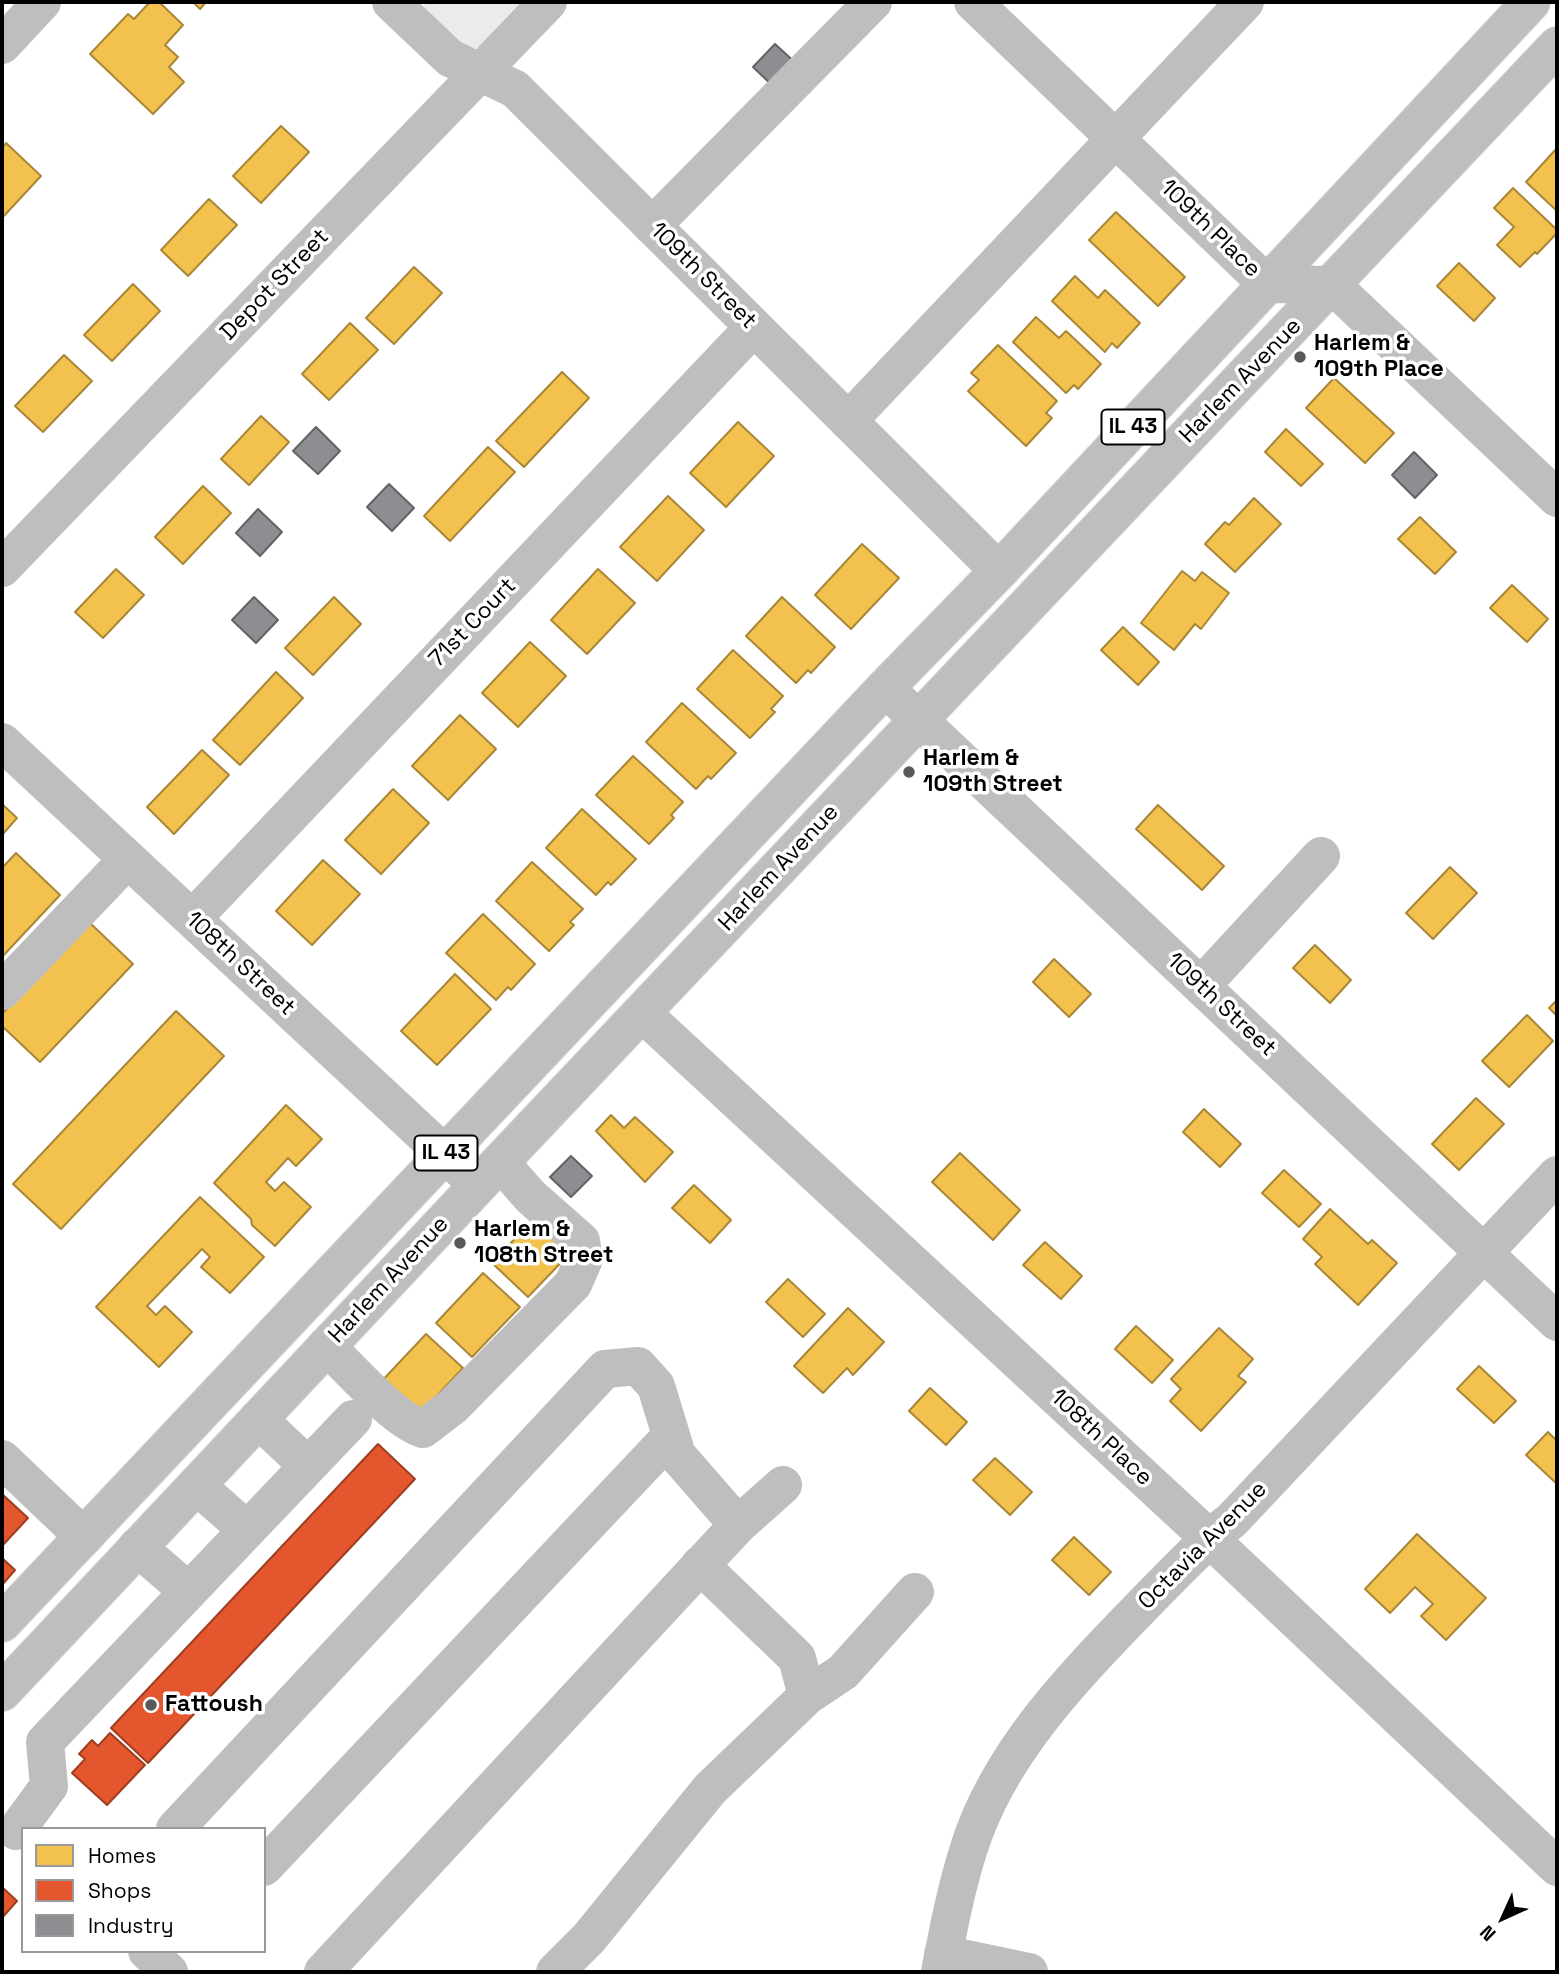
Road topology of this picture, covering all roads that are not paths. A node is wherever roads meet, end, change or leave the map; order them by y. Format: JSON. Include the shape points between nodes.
{"nodes":[{"id":1,"x":42,"y":2,"type":"edge"},
{"id":2,"x":391,"y":2,"type":"edge"},
{"id":3,"x":548,"y":2,"type":"edge"},
{"id":4,"x":873,"y":2,"type":"edge"},
{"id":5,"x":972,"y":2,"type":"edge"},
{"id":6,"x":1245,"y":2,"type":"edge"},
{"id":7,"x":1531,"y":2,"type":"edge"},
{"id":8,"x":2,"y":45,"type":"edge"},
{"id":9,"x":1557,"y":46,"type":"edge"},
{"id":10,"x":480,"y":74,"type":"junction"},
{"id":11,"x":1115,"y":139,"type":"junction"},
{"id":12,"x":652,"y":226,"type":"junction"},
{"id":13,"x":1267,"y":284,"type":"junction"},
{"id":14,"x":1332,"y":285,"type":"junction"},
{"id":15,"x":754,"y":327,"type":"junction"},
{"id":16,"x":848,"y":421,"type":"junction"},
{"id":17,"x":1557,"y":498,"type":"edge"},
{"id":18,"x":2,"y":568,"type":"edge"},
{"id":19,"x":999,"y":571,"type":"junction"},
{"id":20,"x":885,"y":688,"type":"junction"},
{"id":21,"x":919,"y":720,"type":"junction"},
{"id":22,"x":2,"y":742,"type":"edge"},
{"id":23,"x":1321,"y":856,"type":"dead end"},
{"id":24,"x":128,"y":859,"type":"junction"},
{"id":25,"x":192,"y":919,"type":"junction"},
{"id":26,"x":1201,"y":986,"type":"junction"},
{"id":27,"x":2,"y":991,"type":"edge"},
{"id":28,"x":642,"y":1013,"type":"junction"},
{"id":29,"x":445,"y":1155,"type":"junction"},
{"id":30,"x":489,"y":1174,"type":"junction"},
{"id":31,"x":1557,"y":1175,"type":"edge"},
{"id":32,"x":1484,"y":1252,"type":"junction"},
{"id":33,"x":1557,"y":1322,"type":"edge"},
{"id":34,"x":326,"y":1346,"type":"junction"},
{"id":35,"x":258,"y":1419,"type":"junction"},
{"id":36,"x":353,"y":1419,"type":"dead end"},
{"id":37,"x":671,"y":1436,"type":"junction"},
{"id":38,"x":2,"y":1459,"type":"edge"},
{"id":39,"x":307,"y":1466,"type":"junction"},
{"id":40,"x":196,"y":1485,"type":"junction"},
{"id":41,"x":783,"y":1485,"type":"dead end"},
{"id":42,"x":738,"y":1525,"type":"junction"},
{"id":43,"x":247,"y":1530,"type":"junction"},
{"id":44,"x":84,"y":1537,"type":"junction"},
{"id":45,"x":1209,"y":1538,"type":"junction"},
{"id":46,"x":137,"y":1547,"type":"junction"},
{"id":47,"x":700,"y":1565,"type":"junction"},
{"id":48,"x":188,"y":1591,"type":"junction"},
{"id":49,"x":915,"y":1592,"type":"dead end"},
{"id":50,"x":2,"y":1623,"type":"edge"},
{"id":51,"x":2,"y":1692,"type":"edge"},
{"id":52,"x":807,"y":1696,"type":"junction"},
{"id":53,"x":9,"y":1824,"type":"edge"},
{"id":54,"x":177,"y":1827,"type":"edge"},
{"id":55,"x":266,"y":1865,"type":"edge"},
{"id":56,"x":1557,"y":1867,"type":"edge"},
{"id":57,"x":942,"y":1963,"type":"edge"},
{"id":58,"x":323,"y":1972,"type":"edge"},
{"id":59,"x":555,"y":1972,"type":"edge"},
{"id":60,"x":1029,"y":1972,"type":"edge"}],
"edges":[{"from":1,"to":8,"type":"street"},
{"from":2,"to":10,"type":"street","name":"109th Street","via":[[450,58]]},
{"from":3,"to":10,"type":"street","name":"Depot Street"},
{"from":4,"to":12,"type":"street"},
{"from":5,"to":11,"type":"street","name":"109th Place"},
{"from":6,"to":11,"type":"street"},
{"from":7,"to":13,"type":"street","name":"Harlem Avenue","number":"IL 43"},
{"from":9,"to":14,"type":"street","name":"Harlem Avenue","number":"IL 43"},
{"from":10,"to":12,"type":"street","name":"109th Street","via":[[515,89]]},
{"from":10,"to":18,"type":"street","name":"Depot Street"},
{"from":11,"to":13,"type":"street","name":"109th Place"},
{"from":11,"to":16,"type":"street"},
{"from":12,"to":15,"type":"street","name":"109th Street"},
{"from":13,"to":14,"type":"street","name":"109th Place"},
{"from":13,"to":19,"type":"street","name":"Harlem Avenue","number":"IL 43"},
{"from":14,"to":17,"type":"street"},
{"from":14,"to":21,"type":"street","name":"Harlem Avenue","number":"IL 43"},
{"from":15,"to":16,"type":"street","name":"109th Street"},
{"from":15,"to":25,"type":"street","name":"71st Court"},
{"from":16,"to":19,"type":"street","name":"109th Street"},
{"from":19,"to":20,"type":"street","name":"Harlem Avenue","number":"IL 43"},
{"from":20,"to":21,"type":"street","name":"109th Street"},
{"from":20,"to":29,"type":"street","name":"Harlem Avenue","number":"IL 43"},
{"from":21,"to":26,"type":"street","name":"109th Street"},
{"from":21,"to":28,"type":"street","name":"Harlem Avenue","number":"IL 43"},
{"from":22,"to":24,"type":"street","name":"108th Street"},
{"from":23,"to":26,"type":"street"},
{"from":24,"to":25,"type":"street","name":"108th Street"},
{"from":24,"to":27,"type":"street"},
{"from":25,"to":29,"type":"street","name":"108th Street"},
{"from":26,"to":32,"type":"street","name":"109th Street"},
{"from":28,"to":30,"type":"street","name":"Harlem Avenue","number":"IL 43"},
{"from":28,"to":45,"type":"street","name":"108th Place"},
{"from":29,"to":30,"type":"street","name":"108th Street"},
{"from":29,"to":44,"type":"street","name":"Harlem Avenue","number":"IL 43"},
{"from":30,"to":34,"type":"street","name":"Harlem Avenue","number":"IL 43"},
{"from":30,"to":34,"type":"street","name":"108th Street","via":[[531,1197],[581,1241],[584,1259],[573,1284],[453,1406],[423,1429],[394,1412]]},
{"from":31,"to":32,"type":"street","name":"Octavia Avenue"},
{"from":32,"to":33,"type":"street","name":"109th Street"},
{"from":32,"to":45,"type":"street","name":"Octavia Avenue","via":[[1232,1520]]},
{"from":34,"to":35,"type":"street","name":"Harlem Avenue","number":"IL 43"},
{"from":35,"to":39,"type":"street"},
{"from":35,"to":40,"type":"street","name":"Harlem Avenue","number":"IL 43"},
{"from":36,"to":39,"type":"street"},
{"from":37,"to":42,"type":"street","via":[[677,1455]]},
{"from":37,"to":54,"type":"street","via":[[656,1386],[638,1366],[606,1369]]},
{"from":37,"to":55,"type":"street"},
{"from":38,"to":44,"type":"street"},
{"from":39,"to":43,"type":"street"},
{"from":40,"to":43,"type":"street"},
{"from":40,"to":46,"type":"street","name":"Harlem Avenue","number":"IL 43"},
{"from":41,"to":42,"type":"street"},
{"from":42,"to":47,"type":"street"},
{"from":43,"to":48,"type":"street"},
{"from":44,"to":50,"type":"street","name":"Harlem Avenue","number":"IL 43"},
{"from":45,"to":56,"type":"street","name":"108th Place"},
{"from":45,"to":57,"type":"street","name":"Octavia Avenue","via":[[1091,1659],[1005,1770],[969,1847]]},
{"from":46,"to":48,"type":"street"},
{"from":46,"to":51,"type":"street","name":"Harlem Avenue","number":"IL 43"},
{"from":47,"to":52,"type":"street","via":[[797,1658]]},
{"from":47,"to":58,"type":"street"},
{"from":48,"to":53,"type":"street","via":[[46,1742],[49,1786]]},
{"from":49,"to":52,"type":"street","via":[[843,1672]]},
{"from":52,"to":59,"type":"street","via":[[710,1788],[589,1938]]},
{"from":57,"to":60,"type":"street"}]}
